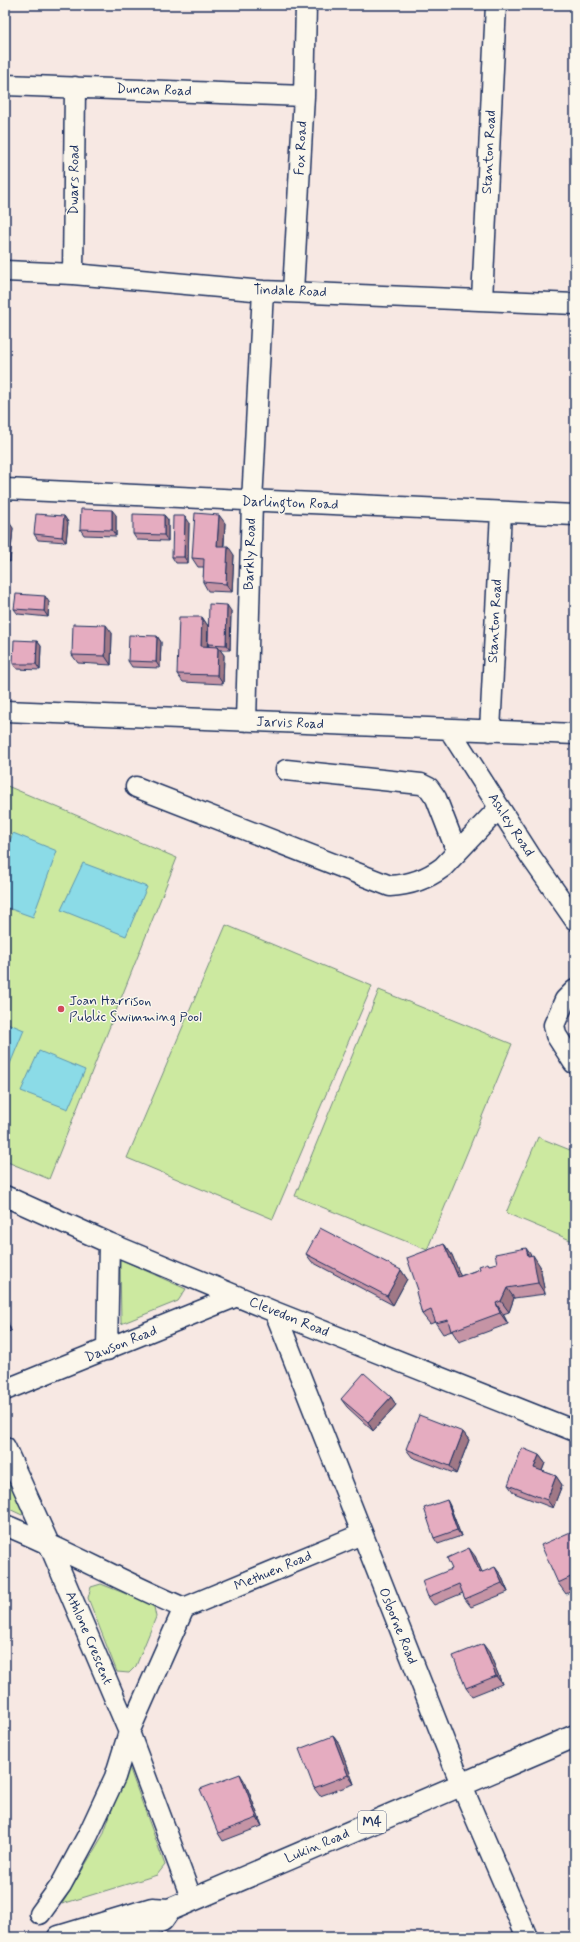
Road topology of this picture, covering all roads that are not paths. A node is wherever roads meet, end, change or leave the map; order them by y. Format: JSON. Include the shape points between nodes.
{"nodes":[{"id":1,"x":306,"y":5,"type":"edge"},
{"id":2,"x":496,"y":5,"type":"edge"},
{"id":3,"x":5,"y":85,"type":"edge"},
{"id":4,"x":75,"y":87,"type":"junction"},
{"id":5,"x":304,"y":96,"type":"junction"},
{"id":6,"x":5,"y":271,"type":"edge"},
{"id":7,"x":73,"y":274,"type":"junction"},
{"id":8,"x":264,"y":291,"type":"junction"},
{"id":9,"x":293,"y":291,"type":"junction"},
{"id":10,"x":482,"y":300,"type":"junction"},
{"id":11,"x":575,"y":304,"type":"edge"},
{"id":12,"x":5,"y":490,"type":"edge"},
{"id":13,"x":252,"y":502,"type":"junction"},
{"id":14,"x":501,"y":512,"type":"junction"},
{"id":15,"x":575,"y":515,"type":"edge"},
{"id":16,"x":5,"y":711,"type":"edge"},
{"id":17,"x":246,"y":721,"type":"junction"},
{"id":18,"x":449,"y":729,"type":"junction"},
{"id":19,"x":490,"y":731,"type":"junction"},
{"id":20,"x":575,"y":734,"type":"edge"},
{"id":21,"x":286,"y":770,"type":"dead end"},
{"id":22,"x":136,"y":787,"type":"dead end"},
{"id":23,"x":500,"y":808,"type":"junction"},
{"id":24,"x":457,"y":852,"type":"junction"},
{"id":25,"x":575,"y":920,"type":"edge"},
{"id":26,"x":575,"y":990,"type":"edge"},
{"id":27,"x":574,"y":1063,"type":"edge"},
{"id":28,"x":5,"y":1196,"type":"edge"},
{"id":29,"x":109,"y":1243,"type":"junction"},
{"id":30,"x":237,"y":1296,"type":"junction"},
{"id":31,"x":275,"y":1312,"type":"junction"},
{"id":32,"x":106,"y":1350,"type":"junction"},
{"id":33,"x":5,"y":1390,"type":"edge"},
{"id":34,"x":575,"y":1431,"type":"edge"},
{"id":35,"x":5,"y":1447,"type":"edge"},
{"id":36,"x":5,"y":1525,"type":"edge"},
{"id":37,"x":362,"y":1534,"type":"junction"},
{"id":38,"x":50,"y":1544,"type":"junction"},
{"id":39,"x":184,"y":1608,"type":"junction"},
{"id":40,"x":130,"y":1732,"type":"junction"},
{"id":41,"x":575,"y":1736,"type":"edge"},
{"id":42,"x":461,"y":1784,"type":"junction"},
{"id":43,"x":192,"y":1900,"type":"junction"},
{"id":44,"x":169,"y":1910,"type":"junction"},
{"id":45,"x":40,"y":1914,"type":"dead end"},
{"id":46,"x":59,"y":1937,"type":"edge"},
{"id":47,"x":123,"y":1937,"type":"edge"},
{"id":48,"x":527,"y":1937,"type":"edge"}],
"edges":[{"from":1,"to":5,"type":"street","name":"Fox Road"},
{"from":2,"to":10,"type":"street","name":"Stanton Road"},
{"from":3,"to":4,"type":"street","name":"Duncan Road"},
{"from":4,"to":5,"type":"street","name":"Duncan Road"},
{"from":4,"to":7,"type":"street","name":"Dwars Road"},
{"from":5,"to":9,"type":"street","name":"Fox Road"},
{"from":6,"to":7,"type":"street","name":"Tindale Road"},
{"from":7,"to":8,"type":"street","name":"Tindale Road"},
{"from":8,"to":9,"type":"street","name":"Tindale Road"},
{"from":8,"to":13,"type":"street","name":"Barkly Road"},
{"from":9,"to":10,"type":"street","name":"Tindale Road"},
{"from":10,"to":11,"type":"street","name":"Tindale Road"},
{"from":12,"to":13,"type":"street","name":"Darlington Road"},
{"from":13,"to":14,"type":"street","name":"Darlington Road"},
{"from":13,"to":17,"type":"street","name":"Barkly Road"},
{"from":14,"to":15,"type":"street","name":"Darlington Road"},
{"from":14,"to":19,"type":"street","name":"Stanton Road"},
{"from":16,"to":17,"type":"street","name":"Jarvis Road"},
{"from":17,"to":18,"type":"street","name":"Jarvis Road"},
{"from":18,"to":19,"type":"street","name":"Jarvis Road"},
{"from":18,"to":23,"type":"street","name":"Ashley Road"},
{"from":19,"to":20,"type":"street","name":"Jarvis Road"},
{"from":21,"to":24,"type":"street","via":[[421,784],[429,788],[436,798]]},
{"from":22,"to":24,"type":"street","via":[[390,886],[424,880],[443,867]]},
{"from":23,"to":24,"type":"street"},
{"from":23,"to":25,"type":"street","name":"Ashley Road"},
{"from":26,"to":27,"type":"street","via":[[564,1000],[554,1025],[556,1034]]},
{"from":28,"to":29,"type":"street","name":"Clevedon Road"},
{"from":29,"to":30,"type":"street","name":"Clevedon Road"},
{"from":29,"to":32,"type":"street"},
{"from":30,"to":31,"type":"street","name":"Clevedon Road"},
{"from":30,"to":32,"type":"street","name":"Dawson Road"},
{"from":31,"to":34,"type":"street","name":"Clevedon Road"},
{"from":31,"to":37,"type":"street","name":"Osborne Road"},
{"from":32,"to":33,"type":"street","name":"Dawson Road"},
{"from":35,"to":38,"type":"street","name":"Athlone Crescent"},
{"from":36,"to":38,"type":"street"},
{"from":37,"to":39,"type":"street","name":"Methuen Road"},
{"from":37,"to":42,"type":"street","name":"Osborne Road"},
{"from":38,"to":39,"type":"street"},
{"from":38,"to":40,"type":"street","name":"Athlone Crescent"},
{"from":39,"to":40,"type":"street"},
{"from":40,"to":43,"type":"street","name":"Athlone Crescent"},
{"from":40,"to":45,"type":"street","via":[[115,1777],[88,1835],[61,1885]]},
{"from":41,"to":42,"type":"main road","name":"Lukin Road","number":"M4"},
{"from":42,"to":43,"type":"main road","name":"Lukin Road","number":"M4"},
{"from":42,"to":48,"type":"street","name":"Osborne Road"},
{"from":43,"to":44,"type":"main road","name":"Lukin Road","number":"M4"},
{"from":44,"to":46,"type":"main road","name":"Lukin Road","number":"M4","via":[[152,1909]]},
{"from":44,"to":47,"type":"main road","name":"Lukin Road","number":"M4","via":[[162,1920]]}]}
